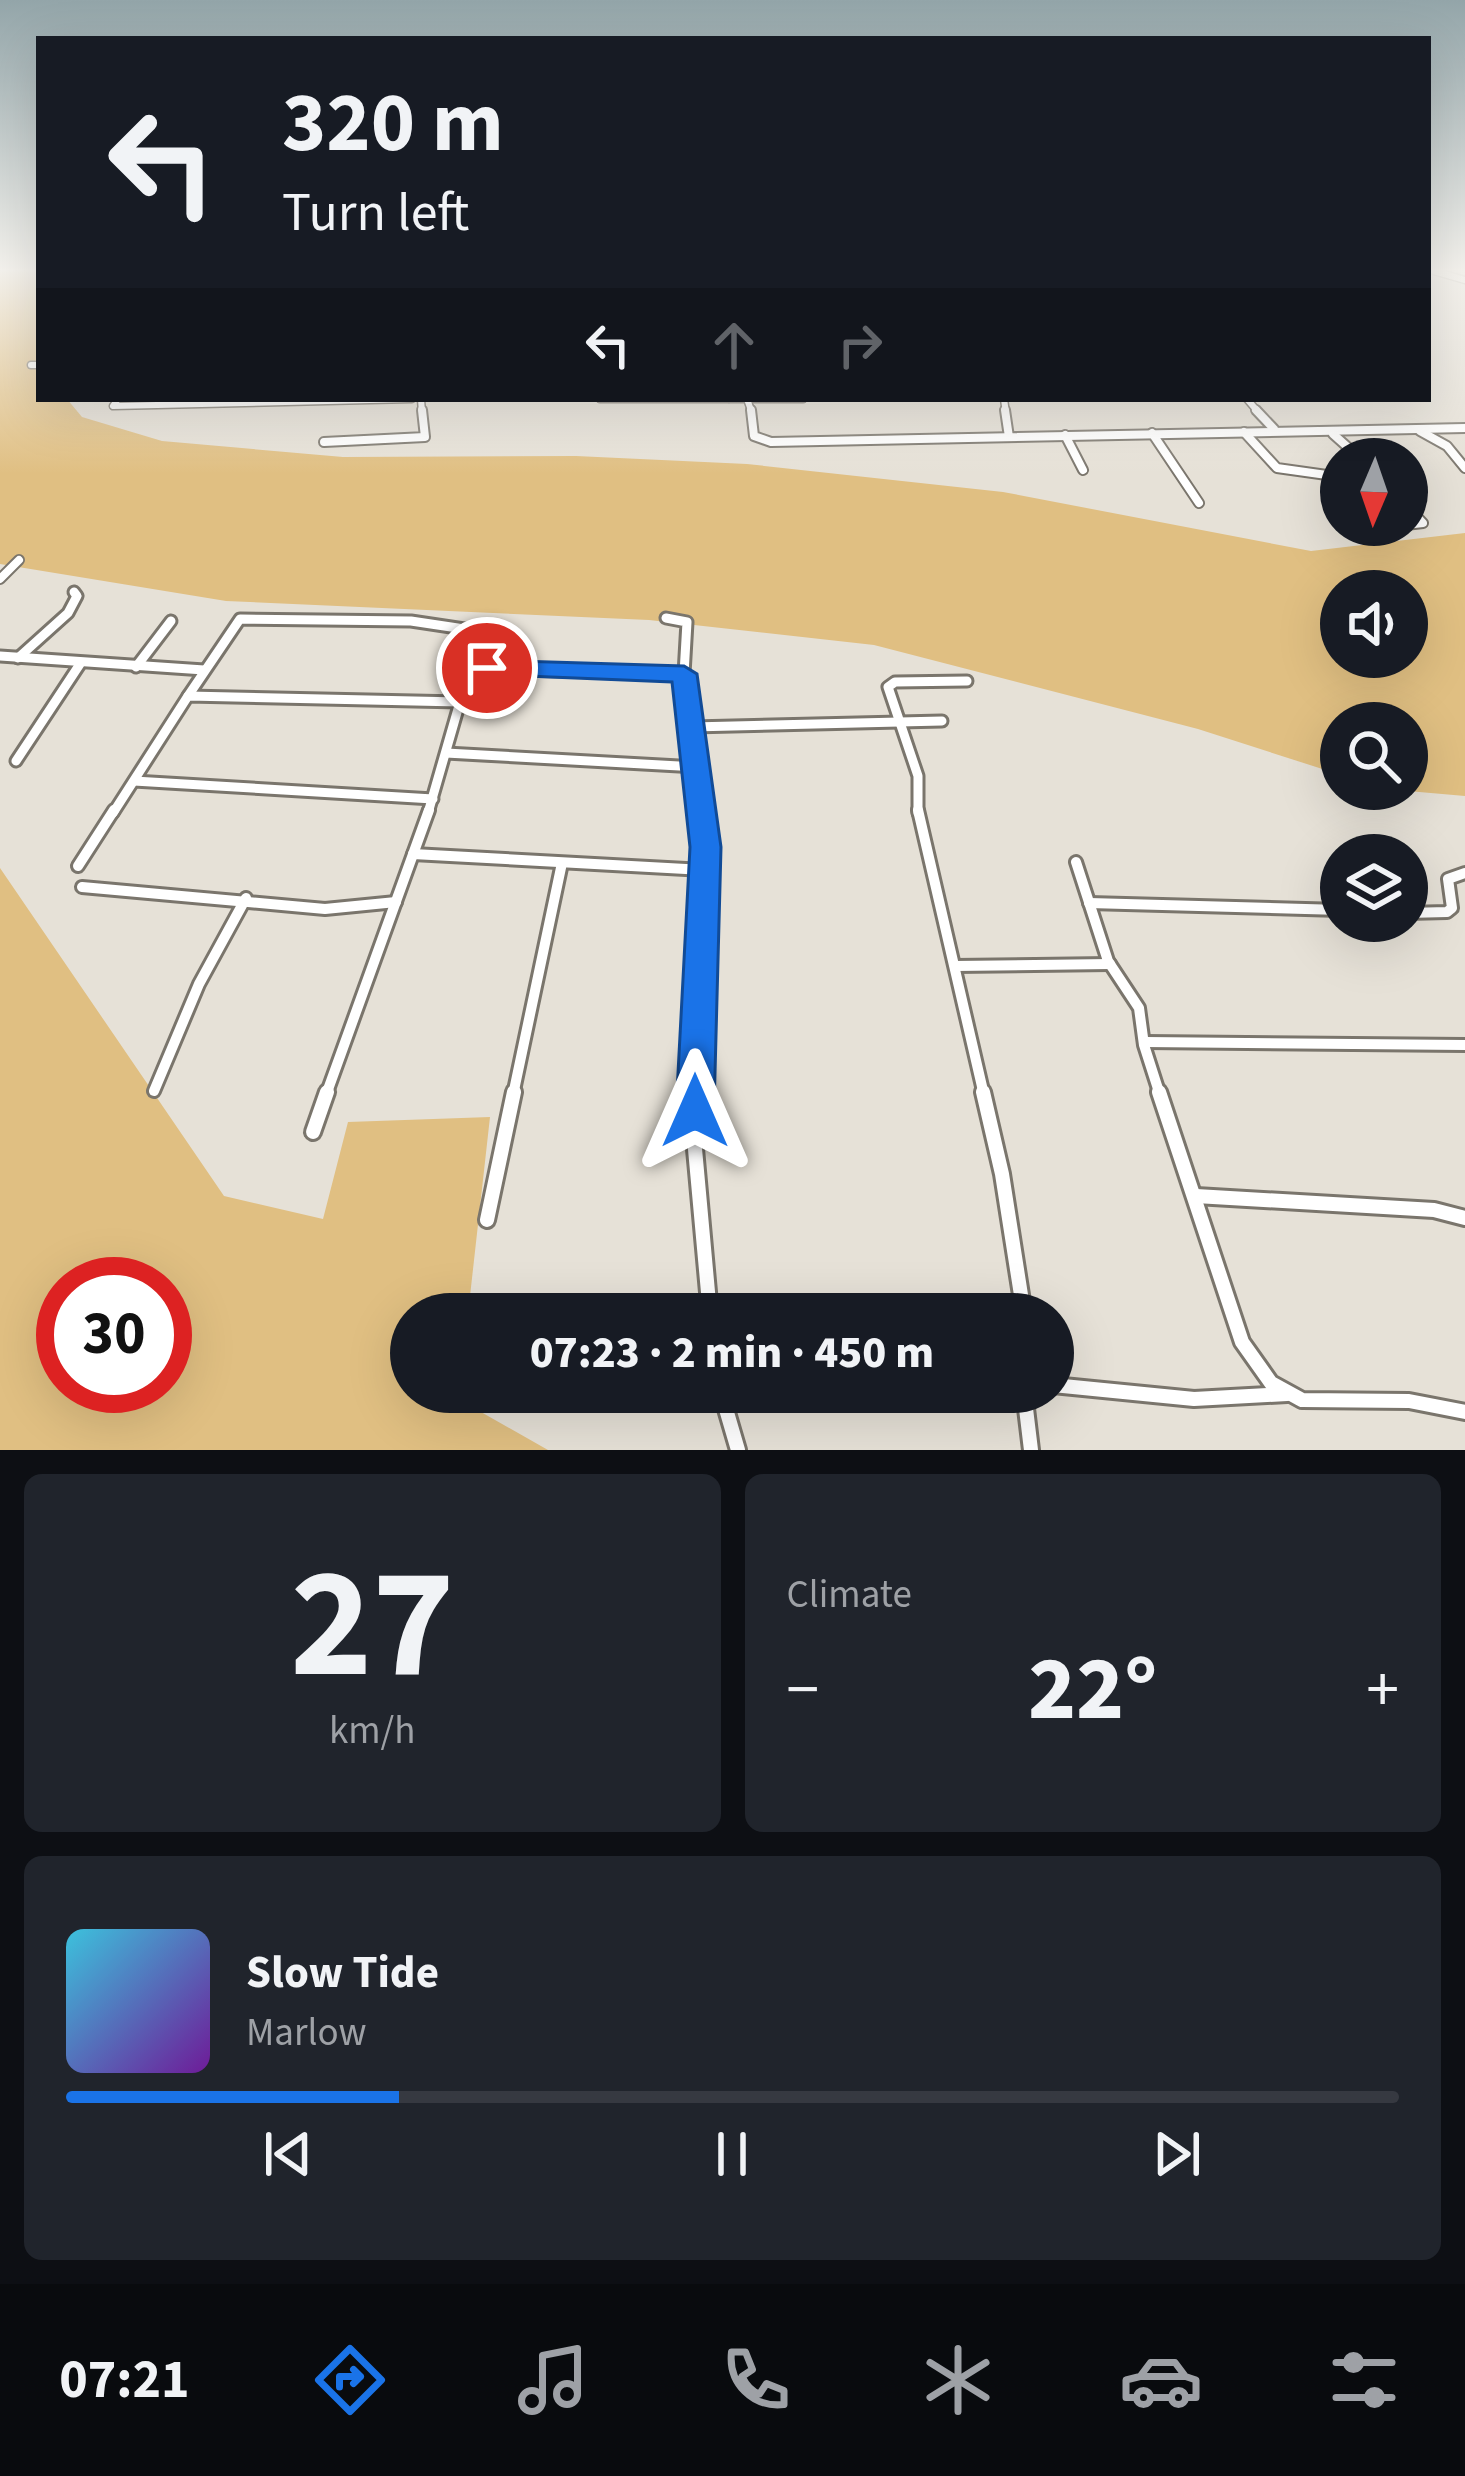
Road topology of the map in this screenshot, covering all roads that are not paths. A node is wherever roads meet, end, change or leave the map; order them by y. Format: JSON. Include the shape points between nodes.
{"nodes":[{"id":1,"x":116,"y":402,"type":"edge"},
{"id":2,"x":198,"y":402,"type":"edge"},
{"id":3,"x":418,"y":402,"type":"edge"},
{"id":4,"x":748,"y":402,"type":"edge"},
{"id":5,"x":1005,"y":402,"type":"edge"},
{"id":6,"x":1249,"y":402,"type":"edge"},
{"id":7,"x":1465,"y":428,"type":"edge"},
{"id":8,"x":1274,"y":429,"type":"junction"},
{"id":9,"x":1415,"y":429,"type":"junction"},
{"id":10,"x":1329,"y":431,"type":"junction"},
{"id":11,"x":1244,"y":432,"type":"junction"},
{"id":12,"x":1152,"y":433,"type":"junction"},
{"id":13,"x":1065,"y":435,"type":"junction"},
{"id":14,"x":1009,"y":437,"type":"junction"},
{"id":15,"x":1337,"y":438,"type":"edge"},
{"id":16,"x":324,"y":442,"type":"dead end"},
{"id":17,"x":1465,"y":468,"type":"edge"},
{"id":18,"x":1083,"y":470,"type":"dead end"},
{"id":19,"x":1320,"y":474,"type":"edge"},
{"id":20,"x":1199,"y":503,"type":"dead end"},
{"id":21,"x":19,"y":560,"type":"dead end"},
{"id":22,"x":0,"y":579,"type":"edge"},
{"id":23,"x":74,"y":592,"type":"dead end"},
{"id":24,"x":666,"y":619,"type":"dead end"},
{"id":25,"x":171,"y":621,"type":"dead end"},
{"id":26,"x":0,"y":656,"type":"edge"},
{"id":27,"x":18,"y":658,"type":"junction"},
{"id":28,"x":80,"y":664,"type":"junction"},
{"id":29,"x":136,"y":667,"type":"junction"},
{"id":30,"x":476,"y":669,"type":"junction"},
{"id":31,"x":205,"y":670,"type":"junction"},
{"id":32,"x":684,"y":674,"type":"junction"},
{"id":33,"x":967,"y":681,"type":"dead end"},
{"id":34,"x":188,"y":696,"type":"junction"},
{"id":35,"x":460,"y":702,"type":"junction"},
{"id":36,"x":942,"y":721,"type":"dead end"},
{"id":37,"x":896,"y":723,"type":"junction"},
{"id":38,"x":692,"y":727,"type":"junction"},
{"id":39,"x":446,"y":753,"type":"junction"},
{"id":40,"x":16,"y":761,"type":"dead end"},
{"id":41,"x":698,"y":766,"type":"junction"},
{"id":42,"x":134,"y":782,"type":"junction"},
{"id":43,"x":433,"y":799,"type":"junction"},
{"id":44,"x":413,"y":854,"type":"junction"},
{"id":45,"x":1076,"y":862,"type":"dead end"},
{"id":46,"x":562,"y":863,"type":"junction"},
{"id":47,"x":78,"y":866,"type":"dead end"},
{"id":48,"x":704,"y":870,"type":"junction"},
{"id":49,"x":1465,"y":873,"type":"edge"},
{"id":50,"x":82,"y":887,"type":"dead end"},
{"id":51,"x":246,"y":898,"type":"junction"},
{"id":52,"x":396,"y":902,"type":"junction"},
{"id":53,"x":1089,"y":903,"type":"junction"},
{"id":54,"x":1320,"y":909,"type":"edge"},
{"id":55,"x":1428,"y":913,"type":"edge"},
{"id":56,"x":1110,"y":964,"type":"junction"},
{"id":57,"x":955,"y":966,"type":"junction"},
{"id":58,"x":1145,"y":1042,"type":"junction"},
{"id":59,"x":1465,"y":1045,"type":"edge"},
{"id":60,"x":154,"y":1091,"type":"dead end"},
{"id":61,"x":313,"y":1132,"type":"dead end"},
{"id":62,"x":1196,"y":1196,"type":"junction"},
{"id":63,"x":1465,"y":1218,"type":"edge"},
{"id":64,"x":487,"y":1220,"type":"dead end"},
{"id":65,"x":708,"y":1293,"type":"edge"},
{"id":66,"x":1021,"y":1293,"type":"edge"},
{"id":67,"x":1074,"y":1387,"type":"edge"},
{"id":68,"x":1287,"y":1394,"type":"junction"},
{"id":69,"x":1465,"y":1412,"type":"edge"},
{"id":70,"x":727,"y":1413,"type":"edge"},
{"id":71,"x":1027,"y":1413,"type":"edge"},
{"id":72,"x":738,"y":1450,"type":"edge"},
{"id":73,"x":1031,"y":1450,"type":"edge"}],
"edges":[{"from":1,"to":2,"type":"street"},
{"from":3,"to":16,"type":"street","via":[[425,436]]},
{"from":4,"to":14,"type":"street","via":[[762,441]]},
{"from":5,"to":14,"type":"street"},
{"from":6,"to":8,"type":"street"},
{"from":7,"to":9,"type":"street"},
{"from":8,"to":10,"type":"street"},
{"from":8,"to":11,"type":"street"},
{"from":9,"to":10,"type":"street"},
{"from":9,"to":17,"type":"street","via":[[1447,446]]},
{"from":10,"to":15,"type":"street"},
{"from":11,"to":12,"type":"street"},
{"from":11,"to":19,"type":"street","via":[[1277,468]]},
{"from":12,"to":13,"type":"street"},
{"from":12,"to":20,"type":"street"},
{"from":13,"to":14,"type":"street"},
{"from":13,"to":18,"type":"street"},
{"from":21,"to":22,"type":"street"},
{"from":23,"to":27,"type":"street","via":[[68,614]]},
{"from":24,"to":32,"type":"street","via":[[686,622]]},
{"from":25,"to":29,"type":"street"},
{"from":26,"to":27,"type":"street"},
{"from":27,"to":28,"type":"street"},
{"from":28,"to":29,"type":"street"},
{"from":28,"to":40,"type":"street"},
{"from":29,"to":31,"type":"street"},
{"from":30,"to":31,"type":"street","via":[[491,633],[486,628],[251,617],[234,622]]},
{"from":30,"to":32,"type":"street"},
{"from":30,"to":35,"type":"street"},
{"from":31,"to":34,"type":"street"},
{"from":32,"to":38,"type":"street"},
{"from":33,"to":37,"type":"street","via":[[890,683]]},
{"from":34,"to":35,"type":"street"},
{"from":34,"to":42,"type":"street"},
{"from":35,"to":39,"type":"street"},
{"from":36,"to":37,"type":"street"},
{"from":37,"to":38,"type":"street"},
{"from":37,"to":57,"type":"street","via":[[918,776],[918,812]]},
{"from":38,"to":41,"type":"street"},
{"from":39,"to":41,"type":"street"},
{"from":39,"to":43,"type":"street"},
{"from":41,"to":48,"type":"street"},
{"from":42,"to":43,"type":"street"},
{"from":42,"to":47,"type":"street"},
{"from":43,"to":44,"type":"street"},
{"from":44,"to":46,"type":"street"},
{"from":44,"to":52,"type":"street"},
{"from":45,"to":53,"type":"street"},
{"from":46,"to":48,"type":"street"},
{"from":46,"to":64,"type":"street"},
{"from":48,"to":65,"type":"street","via":[[695,1149]]},
{"from":49,"to":55,"type":"street","via":[[1448,879],[1448,913]]},
{"from":50,"to":51,"type":"street"},
{"from":51,"to":52,"type":"street","via":[[326,909]]},
{"from":51,"to":60,"type":"street"},
{"from":52,"to":61,"type":"street"},
{"from":53,"to":54,"type":"street"},
{"from":53,"to":56,"type":"street"},
{"from":56,"to":57,"type":"street"},
{"from":56,"to":58,"type":"street","via":[[1132,993]]},
{"from":57,"to":66,"type":"street"},
{"from":58,"to":59,"type":"street"},
{"from":58,"to":62,"type":"street"},
{"from":62,"to":63,"type":"street"},
{"from":62,"to":68,"type":"street","via":[[1242,1342]]},
{"from":67,"to":68,"type":"street","via":[[1194,1399]]},
{"from":68,"to":69,"type":"street"},
{"from":70,"to":72,"type":"street"},
{"from":71,"to":73,"type":"street"}]}
